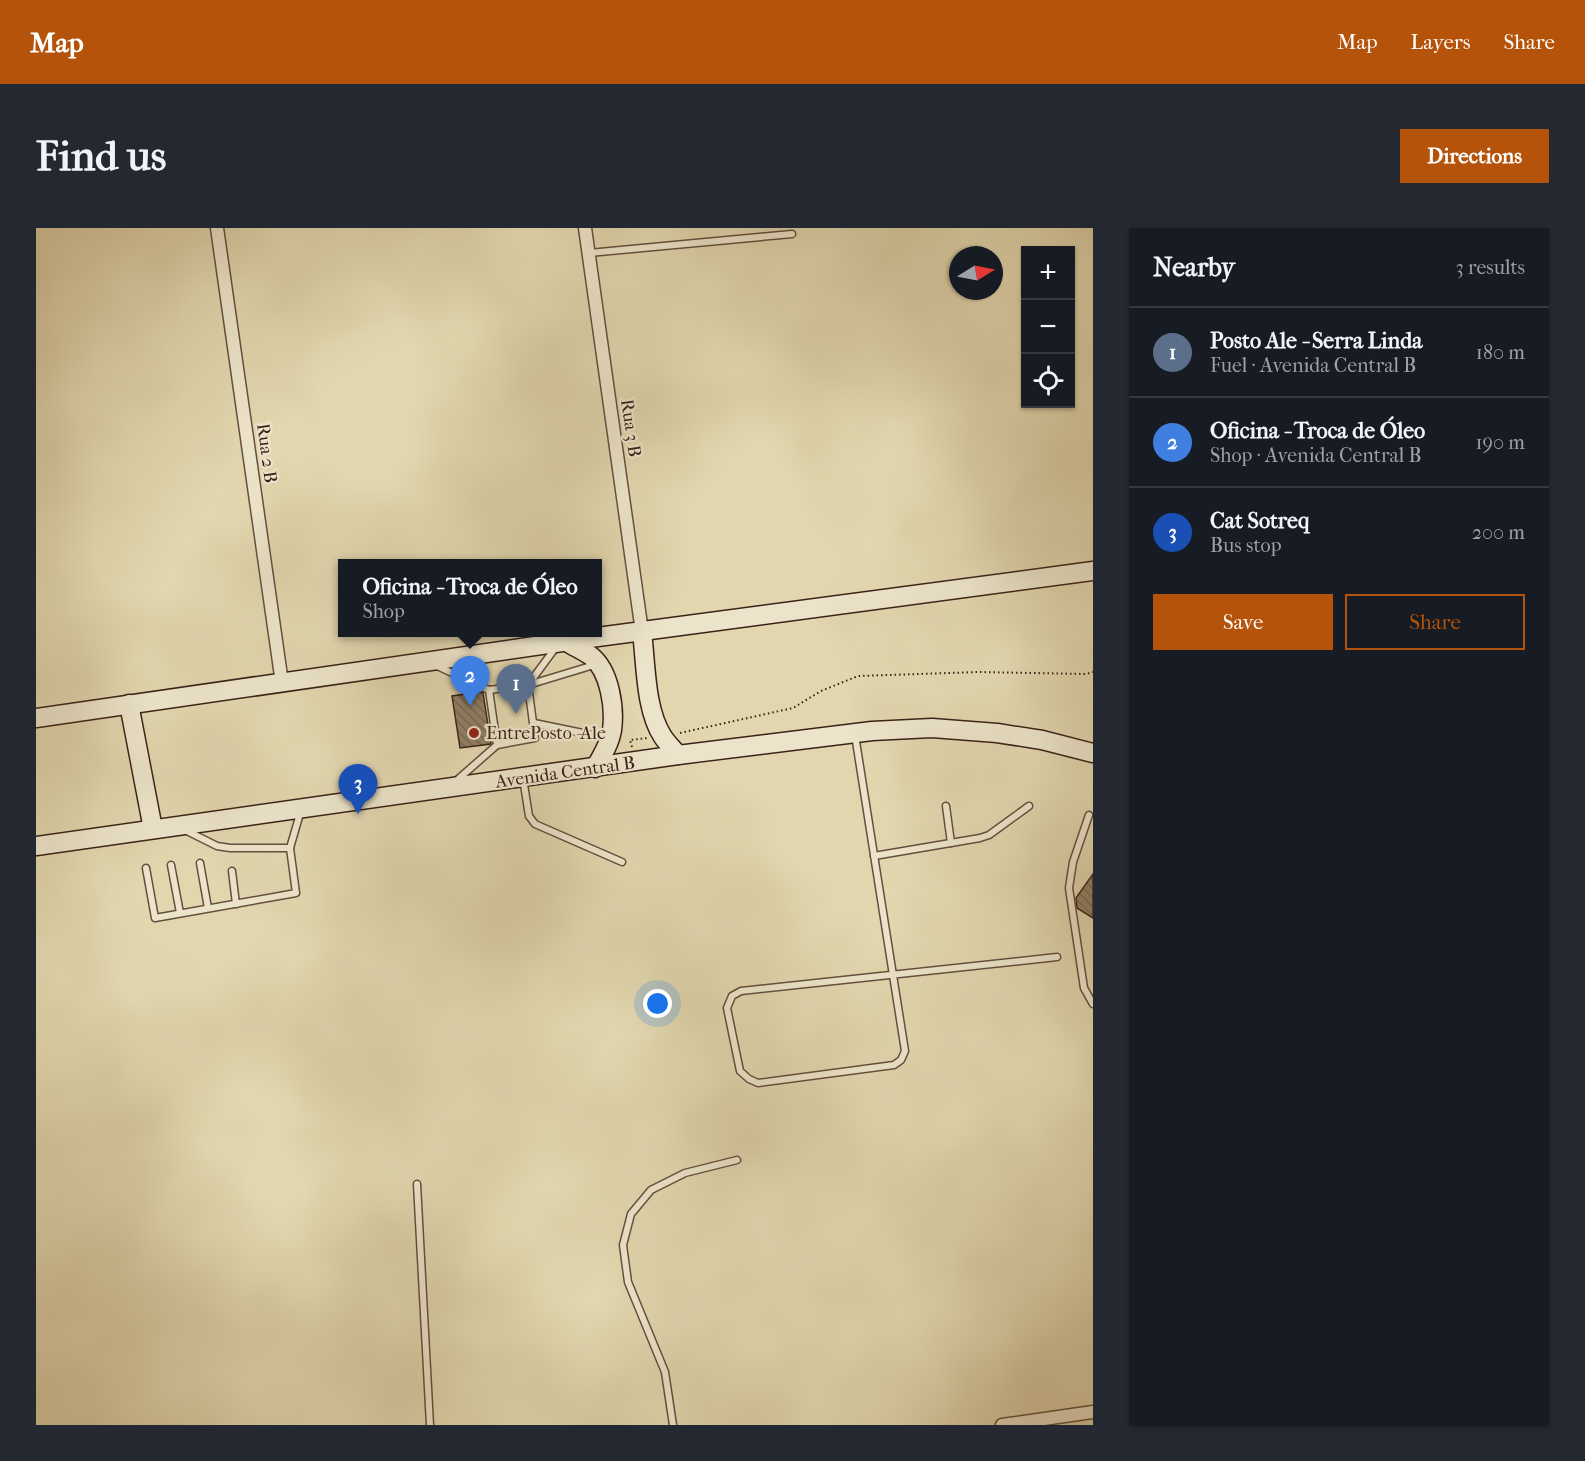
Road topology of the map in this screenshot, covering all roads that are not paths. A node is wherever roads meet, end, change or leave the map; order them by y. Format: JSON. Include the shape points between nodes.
{"nodes":[{"id":1,"x":217,"y":228,"type":"edge"},
{"id":2,"x":585,"y":228,"type":"edge"},
{"id":3,"x":792,"y":234,"type":"dead end"},
{"id":4,"x":588,"y":253,"type":"junction"},
{"id":5,"x":1093,"y":571,"type":"edge"},
{"id":6,"x":642,"y":632,"type":"junction"},
{"id":7,"x":562,"y":643,"type":"junction"},
{"id":8,"x":429,"y":662,"type":"junction"},
{"id":9,"x":598,"y":664,"type":"junction"},
{"id":10,"x":282,"y":683,"type":"junction"},
{"id":11,"x":528,"y":685,"type":"junction"},
{"id":12,"x":489,"y":690,"type":"junction"},
{"id":13,"x":129,"y":704,"type":"junction"},
{"id":14,"x":36,"y":718,"type":"edge"},
{"id":15,"x":534,"y":723,"type":"junction"},
{"id":16,"x":855,"y":733,"type":"junction"},
{"id":17,"x":609,"y":739,"type":"junction"},
{"id":18,"x":497,"y":745,"type":"junction"},
{"id":19,"x":1093,"y":753,"type":"edge"},
{"id":20,"x":678,"y":755,"type":"junction"},
{"id":21,"x":595,"y":768,"type":"junction"},
{"id":22,"x":523,"y":777,"type":"junction"},
{"id":23,"x":450,"y":787,"type":"junction"},
{"id":24,"x":1029,"y":806,"type":"dead end"},
{"id":25,"x":946,"y":807,"type":"dead end"},
{"id":26,"x":302,"y":808,"type":"junction"},
{"id":27,"x":1089,"y":815,"type":"dead end"},
{"id":28,"x":177,"y":826,"type":"junction"},
{"id":29,"x":153,"y":829,"type":"junction"},
{"id":30,"x":951,"y":843,"type":"junction"},
{"id":31,"x":36,"y":846,"type":"edge"},
{"id":32,"x":290,"y":848,"type":"junction"},
{"id":33,"x":874,"y":856,"type":"junction"},
{"id":34,"x":622,"y":862,"type":"dead end"},
{"id":35,"x":200,"y":863,"type":"dead end"},
{"id":36,"x":171,"y":865,"type":"dead end"},
{"id":37,"x":147,"y":868,"type":"dead end"},
{"id":38,"x":231,"y":871,"type":"dead end"},
{"id":39,"x":237,"y":904,"type":"junction"},
{"id":40,"x":208,"y":908,"type":"junction"},
{"id":41,"x":180,"y":913,"type":"junction"},
{"id":42,"x":1057,"y":957,"type":"dead end"},
{"id":43,"x":894,"y":976,"type":"junction"},
{"id":44,"x":1093,"y":1004,"type":"edge"},
{"id":45,"x":737,"y":1160,"type":"dead end"},
{"id":46,"x":417,"y":1184,"type":"dead end"},
{"id":47,"x":1093,"y":1412,"type":"edge"},
{"id":48,"x":430,"y":1425,"type":"edge"},
{"id":49,"x":673,"y":1425,"type":"edge"},
{"id":50,"x":1002,"y":1425,"type":"edge"}],
"edges":[{"from":1,"to":10,"type":"street","name":"Rua 2 B"},
{"from":2,"to":4,"type":"street","name":"Rua 3 B"},
{"from":3,"to":4,"type":"lane"},
{"from":4,"to":6,"type":"street","name":"Rua 3 B"},
{"from":5,"to":6,"type":"main road"},
{"from":6,"to":7,"type":"main road"},
{"from":6,"to":20,"type":"main road","via":[[654,718]]},
{"from":7,"to":8,"type":"main road"},
{"from":7,"to":9,"type":"main road","via":[[592,657]]},
{"from":7,"to":11,"type":"lane"},
{"from":8,"to":10,"type":"main road"},
{"from":8,"to":12,"type":"lane"},
{"from":9,"to":11,"type":"lane"},
{"from":9,"to":17,"type":"main road","via":[[608,686],[613,713]]},
{"from":10,"to":13,"type":"main road"},
{"from":11,"to":12,"type":"lane"},
{"from":11,"to":15,"type":"lane"},
{"from":12,"to":18,"type":"lane"},
{"from":13,"to":14,"type":"main road"},
{"from":13,"to":29,"type":"main road"},
{"from":15,"to":17,"type":"lane"},
{"from":15,"to":18,"type":"lane","via":[[536,734],[532,740]]},
{"from":16,"to":19,"type":"main road","name":"Avenida Central B","via":[[916,728],[970,730],[1042,740]]},
{"from":16,"to":20,"type":"main road","name":"Avenida Central B"},
{"from":16,"to":33,"type":"lane"},
{"from":17,"to":21,"type":"main road"},
{"from":18,"to":23,"type":"lane"},
{"from":20,"to":21,"type":"main road","name":"Avenida Central B"},
{"from":21,"to":22,"type":"main road","name":"Avenida Central B"},
{"from":22,"to":23,"type":"main road","name":"Avenida Central B"},
{"from":22,"to":34,"type":"lane","via":[[529,816],[535,824]]},
{"from":23,"to":26,"type":"main road","name":"Avenida Central B"},
{"from":24,"to":30,"type":"lane","via":[[988,835]]},
{"from":25,"to":30,"type":"lane"},
{"from":26,"to":28,"type":"main road","name":"Avenida Central B"},
{"from":26,"to":32,"type":"lane"},
{"from":27,"to":44,"type":"lane","via":[[1073,862],[1069,888],[1084,988]]},
{"from":28,"to":29,"type":"main road","name":"Avenida Central B"},
{"from":28,"to":32,"type":"lane","via":[[216,846]]},
{"from":29,"to":31,"type":"main road","name":"Avenida Central B"},
{"from":30,"to":33,"type":"lane"},
{"from":32,"to":39,"type":"lane","via":[[296,893]]},
{"from":33,"to":43,"type":"lane"},
{"from":35,"to":40,"type":"lane"},
{"from":36,"to":41,"type":"lane"},
{"from":37,"to":41,"type":"lane","via":[[155,918]]},
{"from":38,"to":39,"type":"lane"},
{"from":39,"to":40,"type":"lane"},
{"from":40,"to":41,"type":"lane"},
{"from":42,"to":43,"type":"lane"},
{"from":43,"to":43,"type":"lane","via":[[905,1051],[902,1060],[894,1065],[758,1083],[741,1071],[727,1008],[732,996]]},
{"from":45,"to":49,"type":"lane","via":[[685,1173],[651,1190],[631,1214],[623,1245],[628,1282],[665,1372]]},
{"from":46,"to":48,"type":"lane"},
{"from":47,"to":50,"type":"street"}]}
